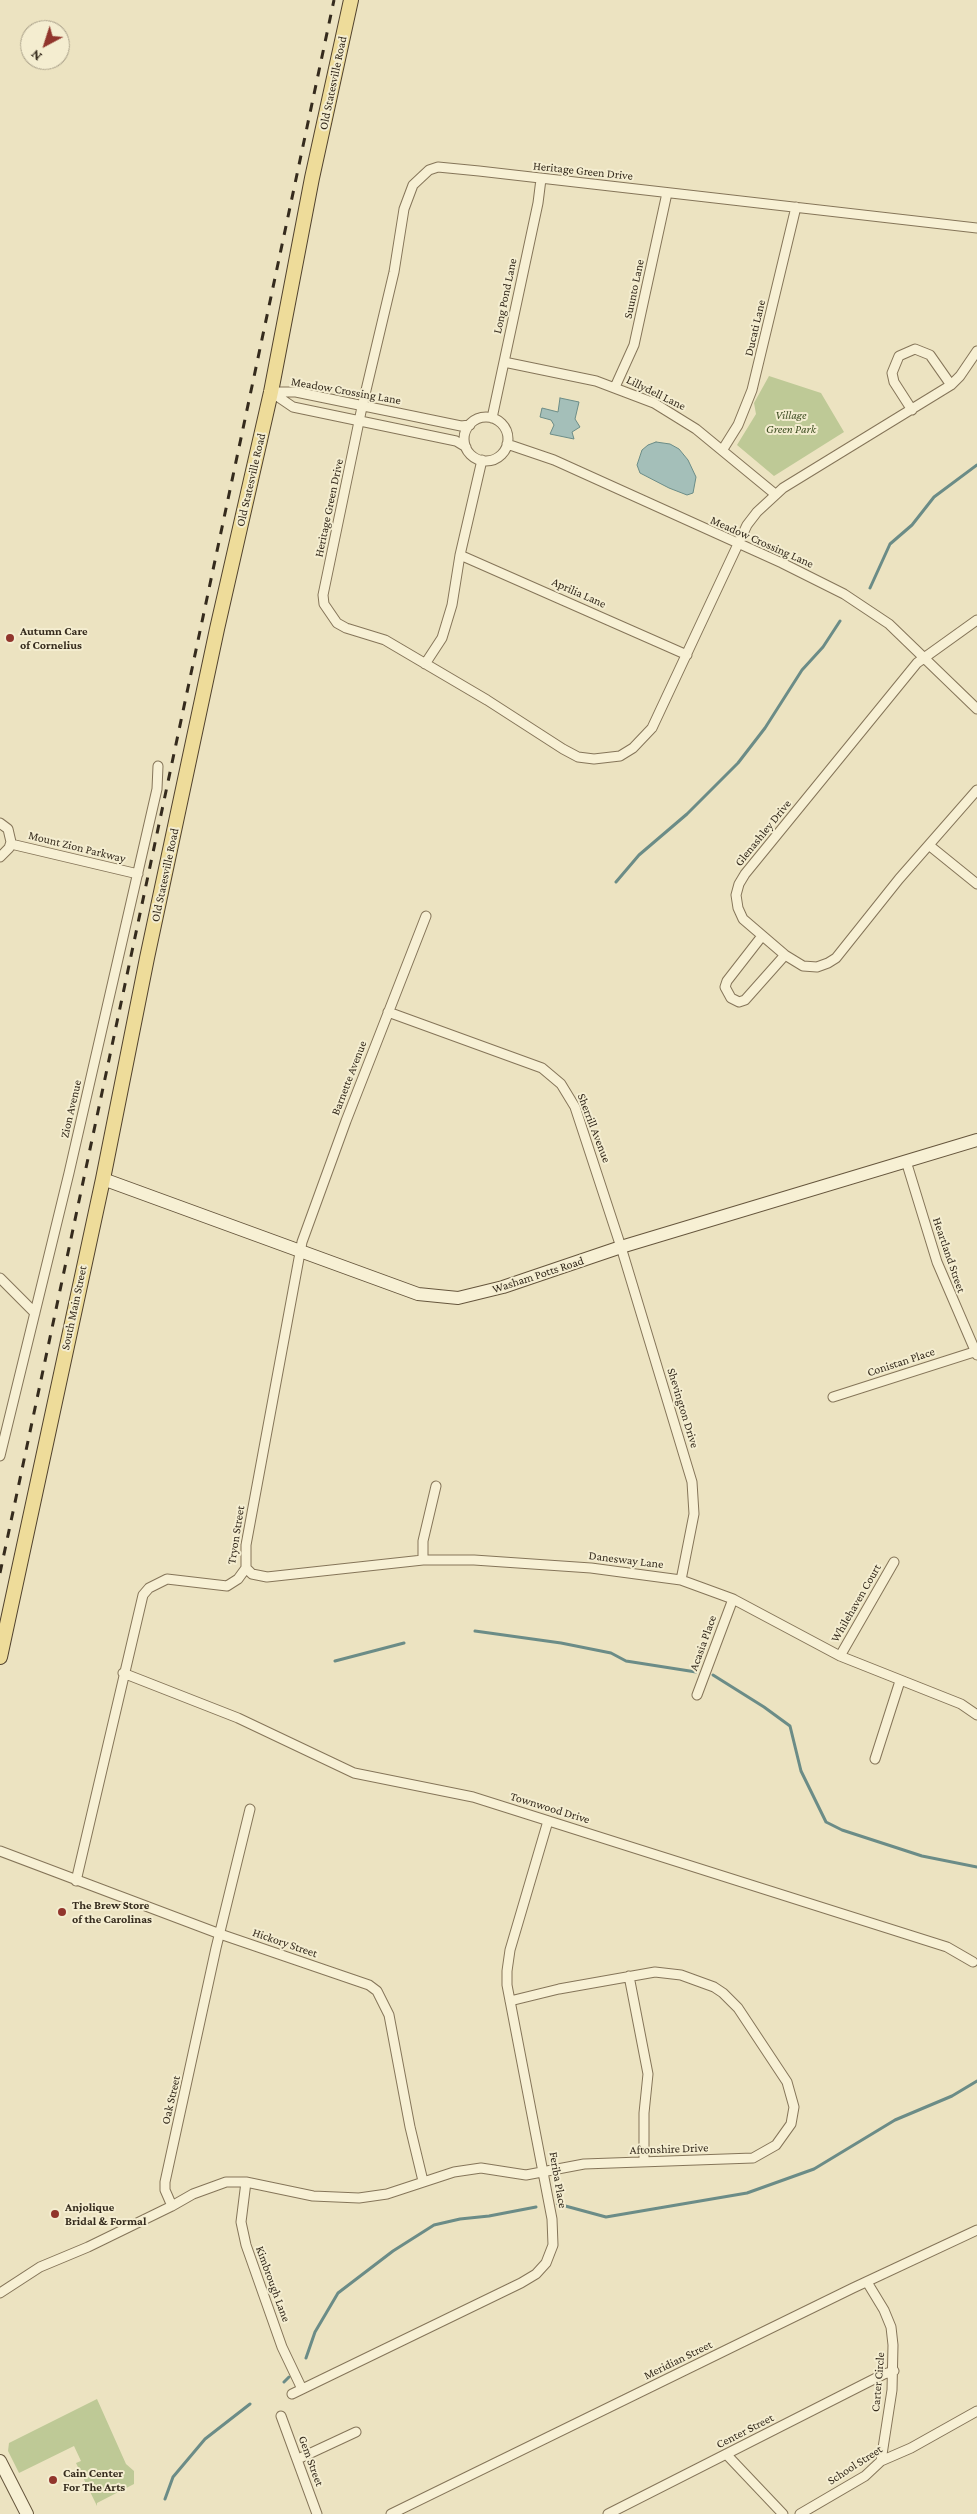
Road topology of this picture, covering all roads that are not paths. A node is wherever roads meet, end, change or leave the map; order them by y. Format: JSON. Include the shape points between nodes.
{"nodes":[{"id":1,"x":351,"y":0,"type":"edge"},
{"id":2,"x":541,"y":180,"type":"junction"},
{"id":3,"x":668,"y":193,"type":"junction"},
{"id":4,"x":796,"y":207,"type":"junction"},
{"id":5,"x":977,"y":228,"type":"edge"},
{"id":6,"x":977,"y":351,"type":"edge"},
{"id":7,"x":504,"y":362,"type":"junction"},
{"id":8,"x":950,"y":385,"type":"junction"},
{"id":9,"x":615,"y":387,"type":"junction"},
{"id":10,"x":271,"y":392,"type":"junction"},
{"id":11,"x":362,"y":407,"type":"junction"},
{"id":12,"x":912,"y":410,"type":"junction"},
{"id":13,"x":492,"y":418,"type":"junction"},
{"id":14,"x":360,"y":421,"type":"junction"},
{"id":15,"x":470,"y":425,"type":"junction"},
{"id":16,"x":507,"y":444,"type":"junction"},
{"id":17,"x":466,"y":447,"type":"junction"},
{"id":18,"x":723,"y":449,"type":"junction"},
{"id":19,"x":482,"y":460,"type":"junction"},
{"id":20,"x":775,"y":494,"type":"junction"},
{"id":21,"x":738,"y":545,"type":"junction"},
{"id":22,"x":460,"y":555,"type":"junction"},
{"id":23,"x":977,"y":620,"type":"edge"},
{"id":24,"x":688,"y":654,"type":"junction"},
{"id":25,"x":924,"y":658,"type":"junction"},
{"id":26,"x":425,"y":664,"type":"junction"},
{"id":27,"x":977,"y":709,"type":"edge"},
{"id":28,"x":158,"y":766,"type":"dead end"},
{"id":29,"x":977,"y":790,"type":"edge"},
{"id":30,"x":0,"y":823,"type":"edge"},
{"id":31,"x":10,"y":844,"type":"junction"},
{"id":32,"x":930,"y":846,"type":"junction"},
{"id":33,"x":0,"y":857,"type":"edge"},
{"id":34,"x":138,"y":874,"type":"junction"},
{"id":35,"x":977,"y":884,"type":"edge"},
{"id":36,"x":426,"y":916,"type":"dead end"},
{"id":37,"x":762,"y":936,"type":"junction"},
{"id":38,"x":785,"y":955,"type":"junction"},
{"id":39,"x":147,"y":958,"type":"joint"},
{"id":40,"x":388,"y":1012,"type":"junction"},
{"id":41,"x":977,"y":1140,"type":"edge"},
{"id":42,"x":906,"y":1161,"type":"junction"},
{"id":43,"x":103,"y":1178,"type":"junction"},
{"id":44,"x":621,"y":1247,"type":"junction"},
{"id":45,"x":301,"y":1251,"type":"junction"},
{"id":46,"x":0,"y":1278,"type":"edge"},
{"id":47,"x":35,"y":1313,"type":"junction"},
{"id":48,"x":976,"y":1352,"type":"edge"},
{"id":49,"x":833,"y":1397,"type":"dead end"},
{"id":50,"x":0,"y":1456,"type":"edge"},
{"id":51,"x":436,"y":1486,"type":"dead end"},
{"id":52,"x":422,"y":1560,"type":"junction"},
{"id":53,"x":894,"y":1562,"type":"dead end"},
{"id":54,"x":246,"y":1568,"type":"junction"},
{"id":55,"x":681,"y":1580,"type":"junction"},
{"id":56,"x":733,"y":1599,"type":"junction"},
{"id":57,"x":840,"y":1656,"type":"junction"},
{"id":58,"x":0,"y":1657,"type":"edge"},
{"id":59,"x":123,"y":1673,"type":"junction"},
{"id":60,"x":900,"y":1681,"type":"junction"},
{"id":61,"x":697,"y":1695,"type":"dead end"},
{"id":62,"x":977,"y":1715,"type":"edge"},
{"id":63,"x":875,"y":1759,"type":"dead end"},
{"id":64,"x":250,"y":1809,"type":"dead end"},
{"id":65,"x":548,"y":1821,"type":"junction"},
{"id":66,"x":0,"y":1851,"type":"edge"},
{"id":67,"x":76,"y":1881,"type":"junction"},
{"id":68,"x":220,"y":1934,"type":"junction"},
{"id":69,"x":973,"y":1962,"type":"dead end"},
{"id":70,"x":629,"y":1976,"type":"junction"},
{"id":71,"x":510,"y":2001,"type":"junction"},
{"id":72,"x":644,"y":2162,"type":"junction"},
{"id":73,"x":544,"y":2172,"type":"junction"},
{"id":74,"x":423,"y":2181,"type":"junction"},
{"id":75,"x":246,"y":2182,"type":"junction"},
{"id":76,"x":172,"y":2206,"type":"junction"},
{"id":77,"x":977,"y":2230,"type":"edge"},
{"id":78,"x":867,"y":2282,"type":"junction"},
{"id":79,"x":0,"y":2293,"type":"edge"},
{"id":80,"x":894,"y":2371,"type":"junction"},
{"id":81,"x":302,"y":2389,"type":"junction"},
{"id":82,"x":292,"y":2394,"type":"dead end"},
{"id":83,"x":977,"y":2411,"type":"edge"},
{"id":84,"x":281,"y":2416,"type":"dead end"},
{"id":85,"x":356,"y":2432,"type":"dead end"},
{"id":86,"x":727,"y":2455,"type":"junction"},
{"id":87,"x":298,"y":2459,"type":"junction"},
{"id":88,"x":0,"y":2461,"type":"edge"},
{"id":89,"x":881,"y":2461,"type":"junction"},
{"id":90,"x":26,"y":2514,"type":"edge"},
{"id":91,"x":317,"y":2514,"type":"edge"},
{"id":92,"x":391,"y":2514,"type":"edge"},
{"id":93,"x":608,"y":2514,"type":"edge"},
{"id":94,"x":783,"y":2514,"type":"edge"},
{"id":95,"x":800,"y":2514,"type":"edge"}],
"edges":[{"from":1,"to":10,"type":"main road","name":"Old Statesville Road"},
{"from":2,"to":3,"type":"street","name":"Heritage Green Drive"},
{"from":2,"to":7,"type":"street","name":"Long Pond Lane"},
{"from":2,"to":11,"type":"street","name":"Heritage Green Drive","via":[[438,167],[413,185],[404,208],[394,272]]},
{"from":3,"to":4,"type":"street","name":"Heritage Green Drive"},
{"from":3,"to":9,"type":"street","name":"Suunto Lane","via":[[634,345]]},
{"from":4,"to":5,"type":"street","name":"Heritage Green Drive"},
{"from":4,"to":18,"type":"street","name":"Ducati Lane","via":[[752,390],[738,425]]},
{"from":6,"to":8,"type":"street","name":"Heritage Green Drive"},
{"from":7,"to":9,"type":"street","name":"Lillydell Lane"},
{"from":7,"to":13,"type":"street","name":"Long Pond Lane"},
{"from":8,"to":12,"type":"street","name":"Heritage Green Drive"},
{"from":8,"to":12,"type":"street","via":[[930,355],[923,351],[915,349],[899,356],[892,373],[894,382]]},
{"from":9,"to":18,"type":"street","name":"Lillydell Lane","via":[[671,412]]},
{"from":10,"to":11,"type":"street","name":"Meadow Crossing Lane","via":[[296,392]]},
{"from":10,"to":14,"type":"street","name":"Meadow Crossing Lane","via":[[293,407]]},
{"from":10,"to":39,"type":"main road","name":"Old Statesville Road"},
{"from":11,"to":14,"type":"street","name":"Heritage Green Drive"},
{"from":11,"to":15,"type":"street","name":"Meadow Crossing Lane"},
{"from":12,"to":20,"type":"street","name":"Heritage Green Drive"},
{"from":13,"to":15,"type":"street","name":"Meadow Crossing Lane","via":[[476,420]]},
{"from":13,"to":16,"type":"street","via":[[505,428]]},
{"from":14,"to":17,"type":"street","name":"Meadow Crossing Lane","via":[[456,441]]},
{"from":14,"to":26,"type":"street","name":"Heritage Green Drive","via":[[323,595],[324,604],[337,623],[385,640]]},
{"from":15,"to":17,"type":"street","via":[[466,431]]},
{"from":16,"to":19,"type":"street","via":[[496,458]]},
{"from":16,"to":21,"type":"street","name":"Meadow Crossing Lane","via":[[554,460]]},
{"from":17,"to":19,"type":"street","name":"Meadow Crossing Lane","via":[[471,455]]},
{"from":18,"to":20,"type":"street","name":"Lillydell Lane"},
{"from":19,"to":22,"type":"street"},
{"from":20,"to":21,"type":"street","name":"Heritage Green Drive","via":[[747,525]]},
{"from":21,"to":24,"type":"street","name":"Heritage Green Drive"},
{"from":21,"to":25,"type":"street","name":"Meadow Crossing Lane","via":[[844,594],[889,624]]},
{"from":22,"to":24,"type":"street","name":"Aprilia Lane","via":[[474,558]]},
{"from":22,"to":26,"type":"street","via":[[452,605],[442,638]]},
{"from":23,"to":25,"type":"street","name":"Glenashley Drive"},
{"from":24,"to":26,"type":"street","name":"Heritage Green Drive","via":[[644,738],[620,756],[594,759],[578,757]]},
{"from":25,"to":27,"type":"street","name":"Meadow Crossing Lane"},
{"from":25,"to":37,"type":"street","name":"Glenashley Drive","via":[[739,884],[736,895],[742,919]]},
{"from":28,"to":34,"type":"street","name":"Zion Avenue","via":[[157,789]]},
{"from":29,"to":32,"type":"street","name":"Glenashley Drive"},
{"from":30,"to":31,"type":"street","name":"Mount Zion Parkway","via":[[8,829]]},
{"from":31,"to":33,"type":"street","name":"Mount Zion Parkway"},
{"from":31,"to":34,"type":"street","name":"Mount Zion Parkway"},
{"from":32,"to":35,"type":"street"},
{"from":32,"to":38,"type":"street","name":"Glenashley Drive","via":[[899,879],[836,958],[816,967],[803,966]]},
{"from":34,"to":47,"type":"street","name":"Zion Avenue"},
{"from":36,"to":40,"type":"street","name":"Barnette Avenue"},
{"from":37,"to":38,"type":"street","name":"Glenashley Drive"},
{"from":37,"to":38,"type":"street","via":[[727,980],[725,987],[731,998],[739,1002],[745,1000]]},
{"from":39,"to":43,"type":"main road","name":"South Main Street"},
{"from":40,"to":44,"type":"street","name":"Sherrill Avenue","via":[[533,1064],[553,1076],[568,1094],[578,1114]]},
{"from":40,"to":45,"type":"street","name":"Barnette Avenue","via":[[332,1158]]},
{"from":41,"to":42,"type":"street","name":"Washam Potts Road"},
{"from":42,"to":44,"type":"street","name":"Washam Potts Road"},
{"from":42,"to":48,"type":"street","name":"Heartland Street","via":[[937,1262]]},
{"from":43,"to":45,"type":"street","name":"Washam Potts Road"},
{"from":43,"to":58,"type":"main road","name":"South Main Street"},
{"from":44,"to":45,"type":"street","name":"Washam Potts Road","via":[[503,1287],[445,1298],[418,1294]]},
{"from":44,"to":55,"type":"street","name":"Shevington Drive","via":[[692,1482],[694,1514]]},
{"from":45,"to":54,"type":"street","name":"Tryon Street","via":[[246,1545]]},
{"from":46,"to":47,"type":"street"},
{"from":47,"to":50,"type":"street","name":"Zion Avenue"},
{"from":48,"to":49,"type":"street","name":"Conistan Place"},
{"from":51,"to":52,"type":"street","via":[[423,1541]]},
{"from":52,"to":54,"type":"street","name":"Danesway Lane","via":[[267,1577],[252,1574]]},
{"from":52,"to":55,"type":"street","name":"Danesway Lane","via":[[514,1562]]},
{"from":53,"to":57,"type":"street","name":"Whilehaven Court"},
{"from":54,"to":59,"type":"street","name":"Tryon Street","via":[[227,1586],[175,1579],[158,1582],[149,1588],[140,1601]]},
{"from":55,"to":56,"type":"street","name":"Danesway Lane"},
{"from":56,"to":57,"type":"street","name":"Danesway Lane"},
{"from":56,"to":61,"type":"street","name":"Acasia Place"},
{"from":57,"to":60,"type":"street","name":"Danesway Lane"},
{"from":59,"to":65,"type":"street","name":"Townwood Drive","via":[[238,1718],[354,1773],[461,1794]]},
{"from":59,"to":67,"type":"street","name":"Tryon Street"},
{"from":60,"to":62,"type":"street","name":"Danesway Lane","via":[[961,1704]]},
{"from":60,"to":63,"type":"street"},
{"from":64,"to":68,"type":"street","name":"Oak Street"},
{"from":65,"to":69,"type":"street","name":"Townwood Drive","via":[[947,1947]]},
{"from":65,"to":71,"type":"street","name":"Feriba Place","via":[[510,1950],[506,1978]]},
{"from":66,"to":67,"type":"street","name":"Hickory Street"},
{"from":67,"to":68,"type":"street","name":"Hickory Street"},
{"from":68,"to":74,"type":"street","name":"Hickory Street","via":[[369,1985],[376,1991],[389,2015]]},
{"from":68,"to":76,"type":"street","name":"Oak Street","via":[[165,2182]]},
{"from":70,"to":71,"type":"street","name":"Aftonshire Drive"},
{"from":70,"to":72,"type":"street","via":[[648,2074]]},
{"from":70,"to":72,"type":"street","name":"Aftonshire Drive","via":[[655,1972],[681,1975],[723,1993],[738,2008],[787,2082],[794,2107],[788,2132],[776,2146],[763,2154],[736,2159]]},
{"from":71,"to":73,"type":"street","name":"Feriba Place"},
{"from":72,"to":73,"type":"street","name":"Aftonshire Drive","via":[[584,2164]]},
{"from":73,"to":74,"type":"street","name":"Aftonshire Drive","via":[[526,2175],[481,2168]]},
{"from":73,"to":81,"type":"street","name":"Feriba Place","via":[[554,2234],[546,2263],[536,2274]]},
{"from":74,"to":75,"type":"street","name":"Aftonshire Drive","via":[[387,2194],[359,2198],[313,2196]]},
{"from":75,"to":76,"type":"street","name":"Aftonshire Drive","via":[[216,2184]]},
{"from":75,"to":81,"type":"street","name":"Kimbrough Lane","via":[[241,2222],[246,2246],[282,2347]]},
{"from":76,"to":79,"type":"street","via":[[40,2267]]},
{"from":77,"to":78,"type":"street","name":"Meridian Street"},
{"from":78,"to":80,"type":"street","name":"Carter Circle","via":[[884,2310],[890,2328]]},
{"from":78,"to":92,"type":"street","name":"Meridian Street"},
{"from":80,"to":86,"type":"street","name":"Center Street"},
{"from":80,"to":89,"type":"street","name":"Carter Circle"},
{"from":81,"to":82,"type":"street","name":"Feriba Place"},
{"from":83,"to":89,"type":"street","name":"School Street"},
{"from":84,"to":87,"type":"street","name":"Gem Street"},
{"from":85,"to":87,"type":"street"},
{"from":86,"to":93,"type":"street","name":"Center Street"},
{"from":86,"to":94,"type":"street"},
{"from":87,"to":91,"type":"street","name":"Gem Street"},
{"from":88,"to":90,"type":"street"},
{"from":89,"to":95,"type":"street","name":"School Street","via":[[865,2476]]}]}
